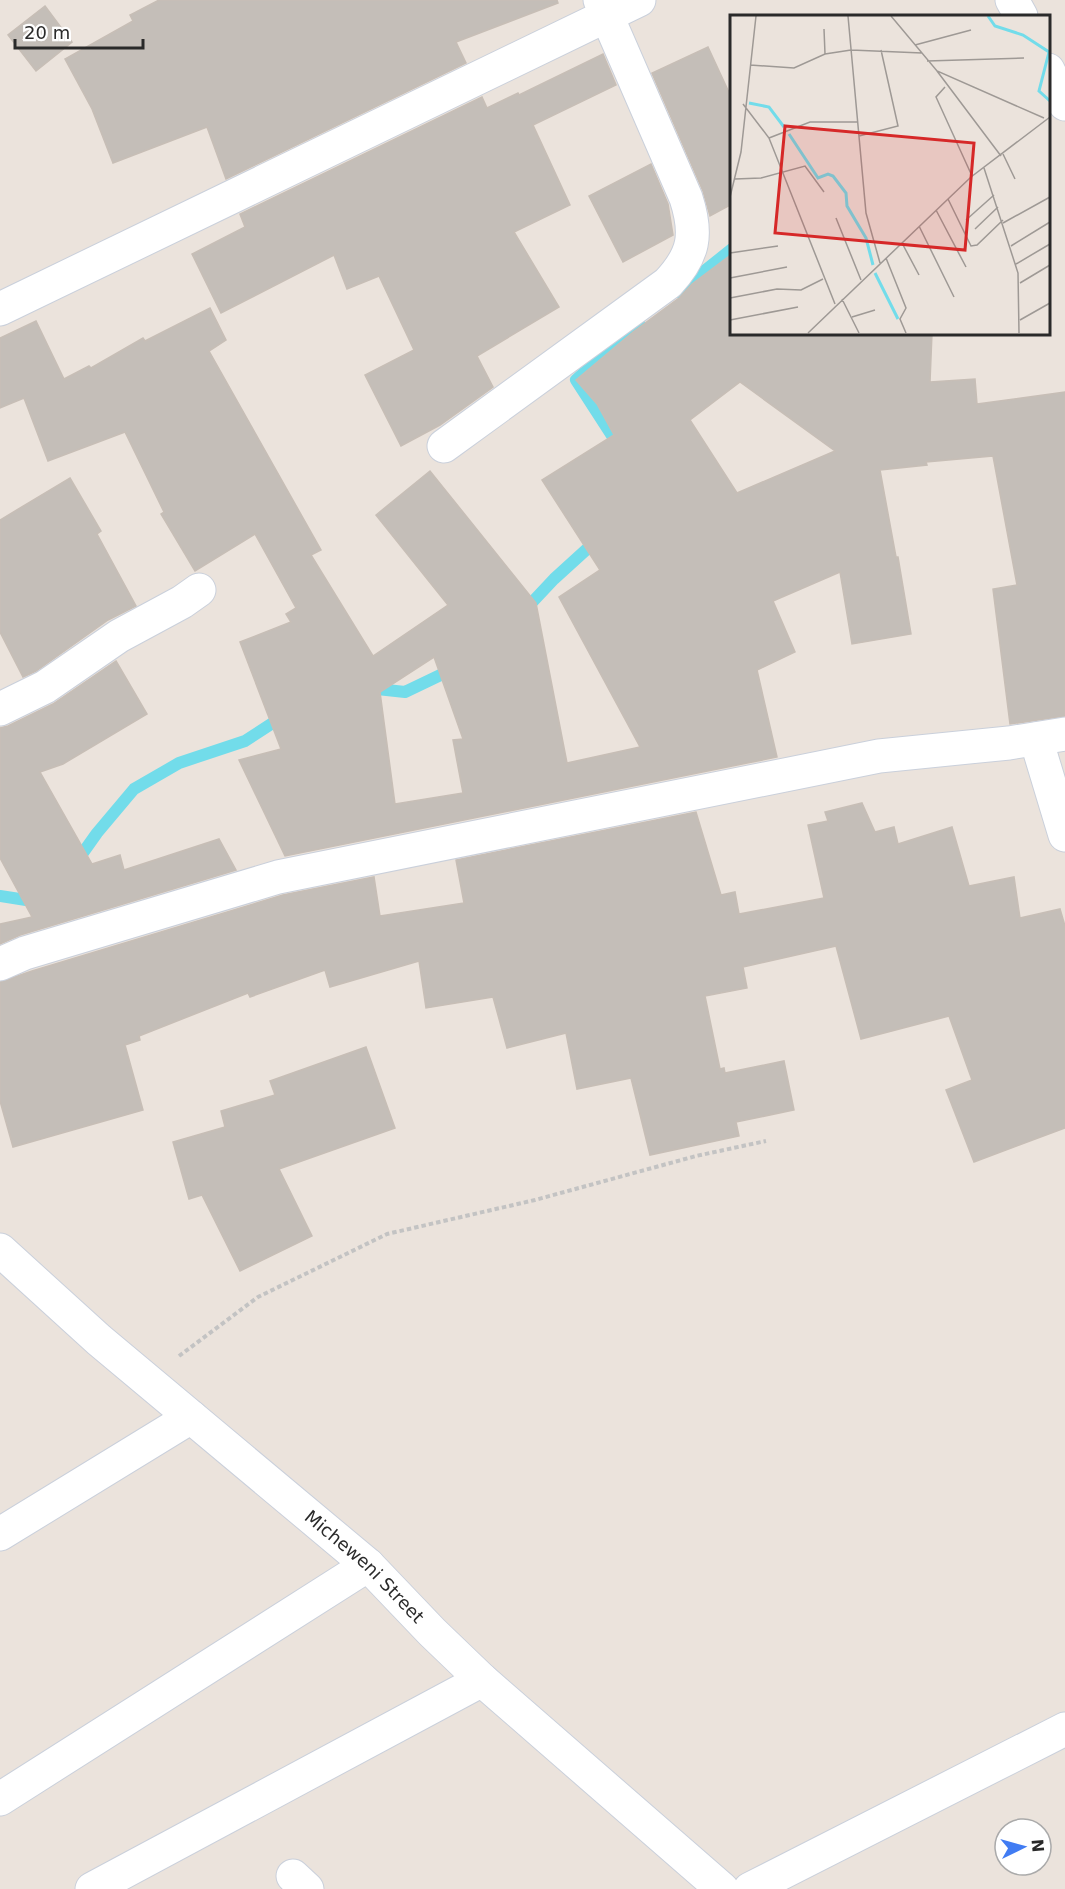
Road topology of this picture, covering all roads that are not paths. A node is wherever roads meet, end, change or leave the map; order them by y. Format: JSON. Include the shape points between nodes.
{"nodes":[{"id":1,"x":639,"y":0,"type":"edge"},
{"id":2,"x":1012,"y":0,"type":"edge"},
{"id":3,"x":603,"y":8,"type":"edge"},
{"id":4,"x":1020,"y":15,"type":"edge"},
{"id":5,"x":1050,"y":74,"type":"edge"},
{"id":6,"x":1065,"y":104,"type":"edge"},
{"id":7,"x":0,"y":309,"type":"edge"},
{"id":8,"x":444,"y":446,"type":"dead end"},
{"id":9,"x":199,"y":590,"type":"dead end"},
{"id":10,"x":0,"y":709,"type":"edge"},
{"id":11,"x":1050,"y":737,"type":"edge"},
{"id":12,"x":1065,"y":835,"type":"edge"},
{"id":13,"x":0,"y":964,"type":"edge"},
{"id":14,"x":3,"y":1258,"type":"edge"},
{"id":15,"x":191,"y":1417,"type":"junction"},
{"id":16,"x":0,"y":1534,"type":"edge"},
{"id":17,"x":368,"y":1565,"type":"junction"},
{"id":18,"x":482,"y":1680,"type":"junction"},
{"id":19,"x":1065,"y":1729,"type":"edge"},
{"id":20,"x":0,"y":1799,"type":"edge"},
{"id":21,"x":92,"y":1889,"type":"edge"},
{"id":22,"x":722,"y":1889,"type":"edge"},
{"id":23,"x":750,"y":1889,"type":"edge"}],
"edges":[{"from":1,"to":3,"type":"street"},
{"from":2,"to":4,"type":"street"},
{"from":3,"to":7,"type":"street"},
{"from":3,"to":8,"type":"street","via":[[687,198],[693,220],[689,255],[668,283]]},
{"from":5,"to":6,"type":"street"},
{"from":9,"to":10,"type":"street","via":[[119,636],[45,687]]},
{"from":11,"to":12,"type":"street"},
{"from":11,"to":13,"type":"street","via":[[879,756],[279,877],[25,953]]},
{"from":14,"to":15,"type":"street","name":"Micheweni Street"},
{"from":15,"to":16,"type":"street"},
{"from":15,"to":17,"type":"street","name":"Micheweni Street"},
{"from":17,"to":18,"type":"street","name":"Micheweni Street"},
{"from":17,"to":20,"type":"street"},
{"from":18,"to":21,"type":"street"},
{"from":18,"to":22,"type":"street","name":"Micheweni Street"},
{"from":19,"to":23,"type":"street"}]}
